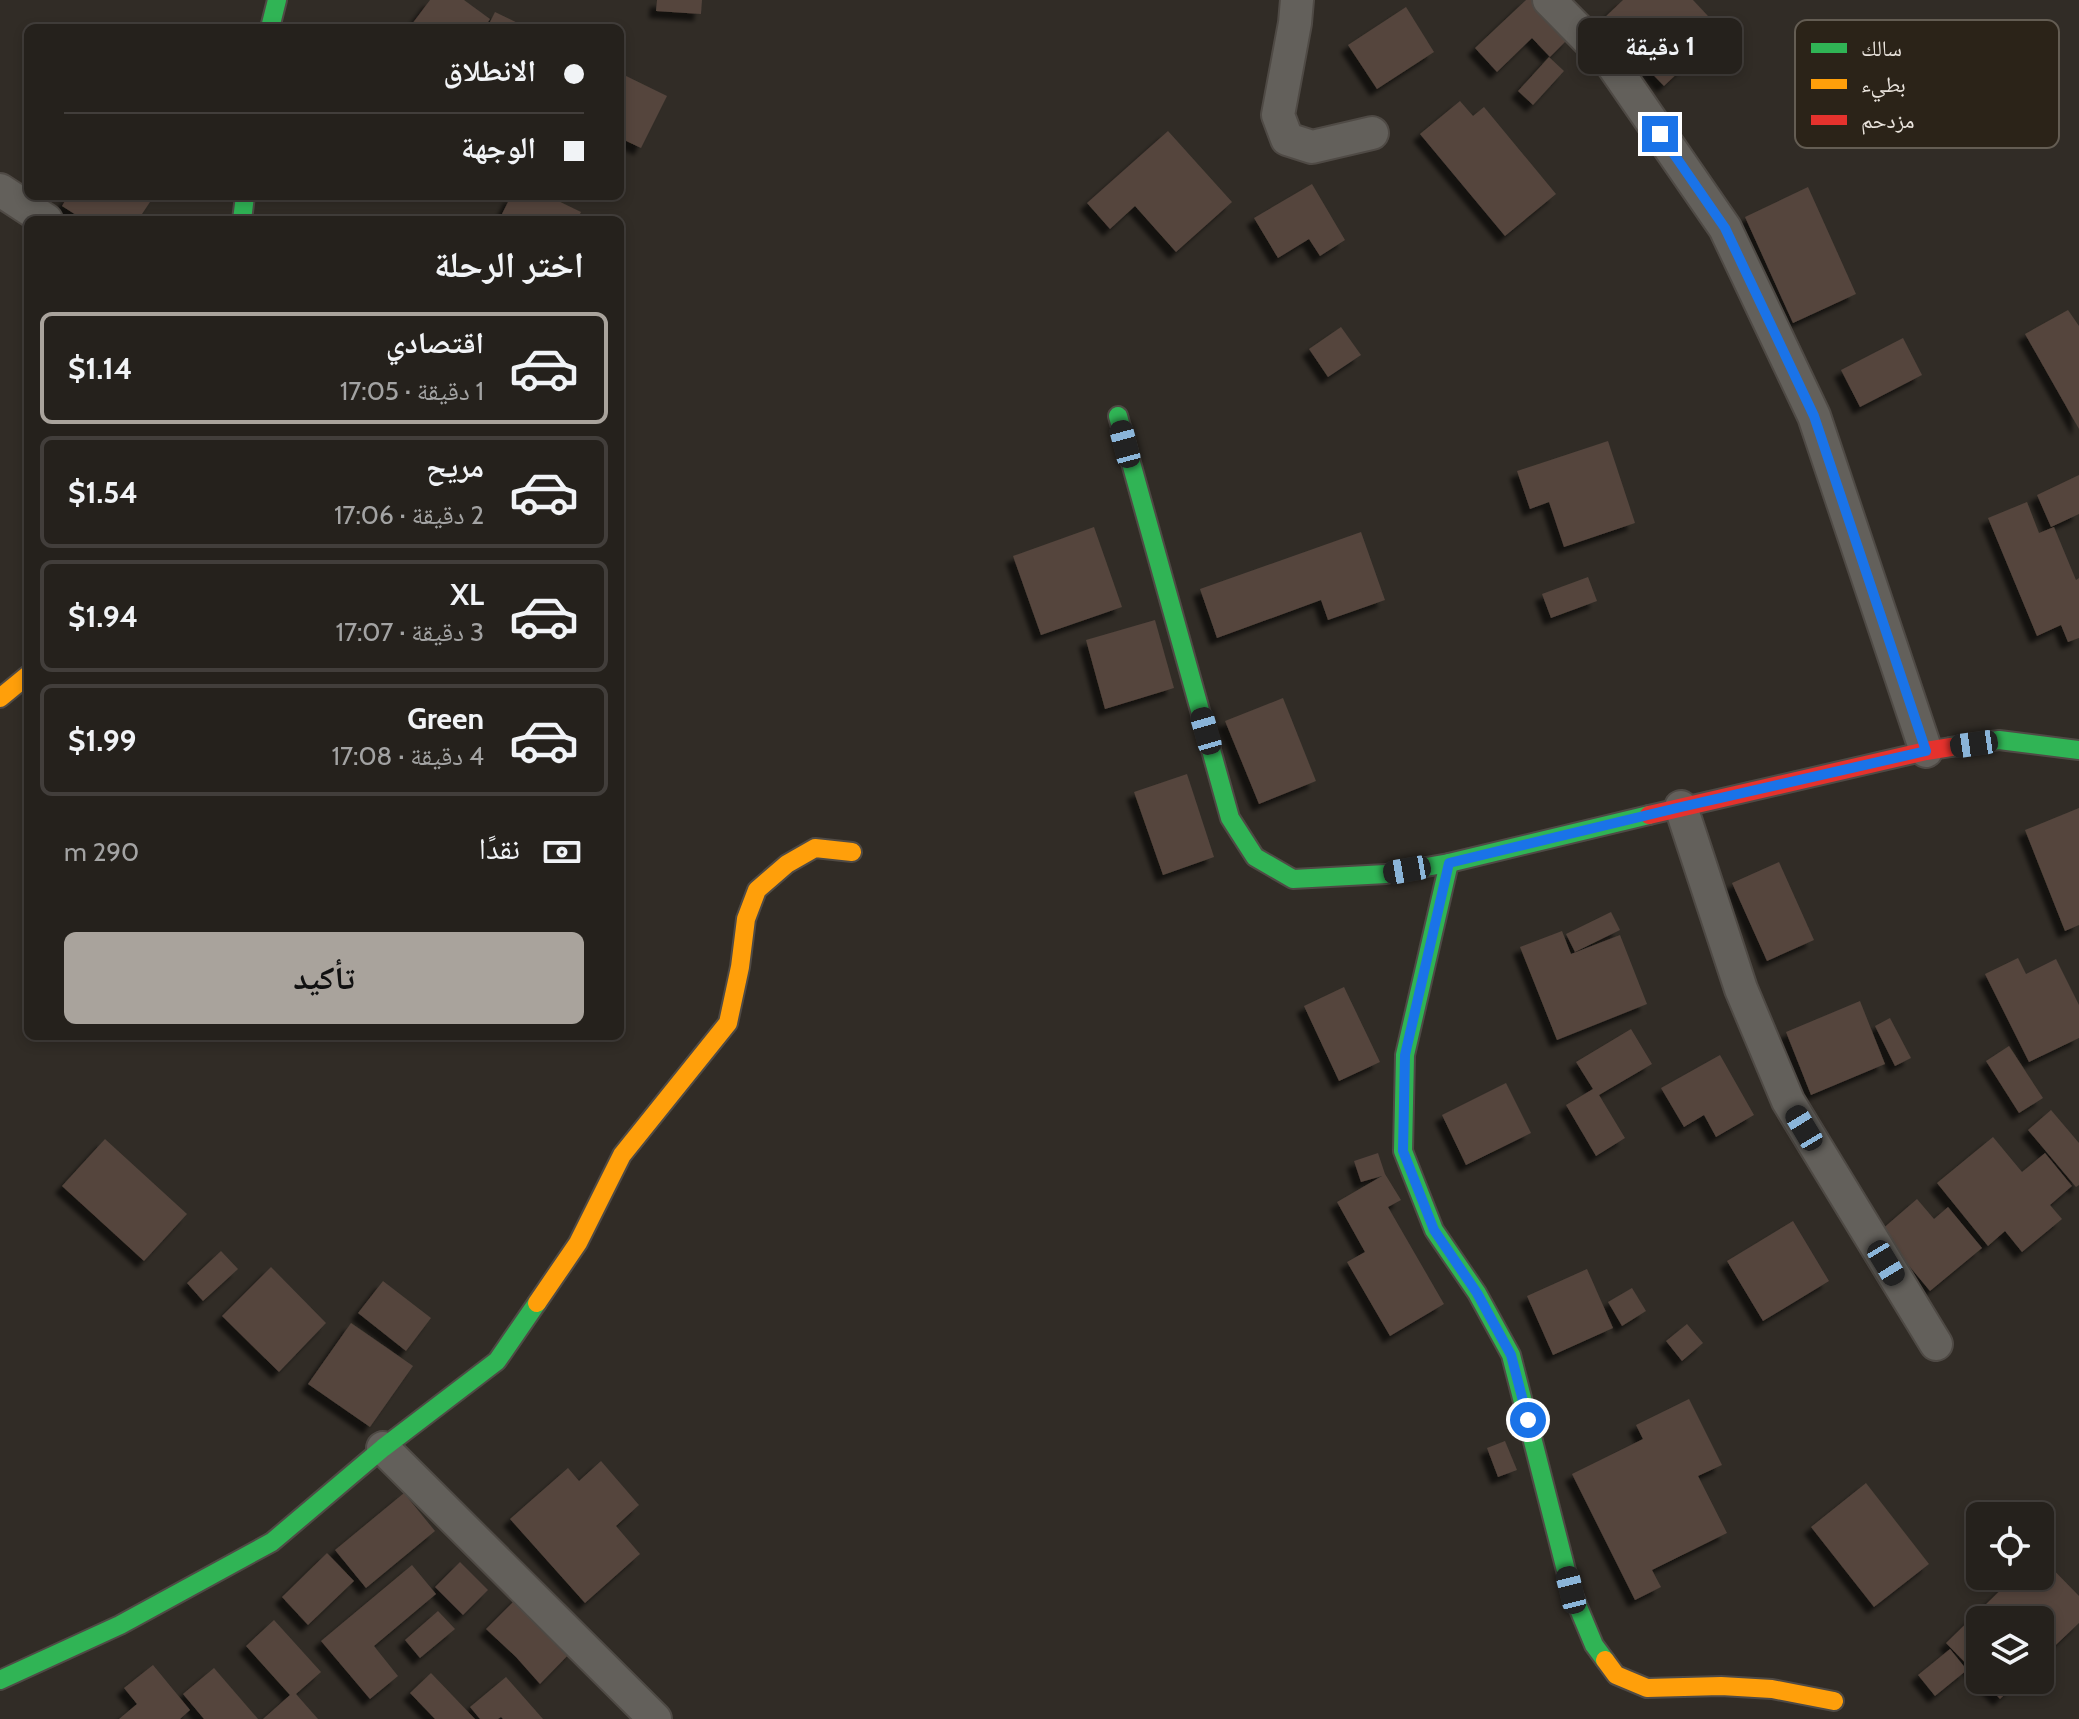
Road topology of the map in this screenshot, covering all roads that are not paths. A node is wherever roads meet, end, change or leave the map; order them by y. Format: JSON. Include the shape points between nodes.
{"nodes":[{"id":1,"x":277,"y":0,"type":"edge"},
{"id":2,"x":1297,"y":0,"type":"edge"},
{"id":3,"x":1549,"y":0,"type":"edge"},
{"id":4,"x":271,"y":24,"type":"edge"},
{"id":5,"x":1372,"y":133,"type":"dead end"},
{"id":6,"x":0,"y":190,"type":"edge"},
{"id":7,"x":40,"y":216,"type":"edge"},
{"id":8,"x":1118,"y":416,"type":"dead end"},
{"id":9,"x":24,"y":678,"type":"edge"},
{"id":10,"x":0,"y":698,"type":"edge"},
{"id":11,"x":2079,"y":750,"type":"edge"},
{"id":12,"x":1926,"y":751,"type":"junction"},
{"id":13,"x":1681,"y":807,"type":"junction"},
{"id":14,"x":852,"y":852,"type":"dead end"},
{"id":15,"x":1449,"y":863,"type":"junction"},
{"id":16,"x":1936,"y":1344,"type":"dead end"},
{"id":17,"x":383,"y":1448,"type":"junction"},
{"id":18,"x":0,"y":1680,"type":"edge"},
{"id":19,"x":1834,"y":1701,"type":"dead end"},
{"id":20,"x":655,"y":1719,"type":"edge"}],
"edges":[{"from":1,"to":4,"type":"street"},
{"from":2,"to":5,"type":"street","via":[[1278,115],[1287,139],[1312,147]]},
{"from":3,"to":12,"type":"street","via":[[1612,64],[1725,228],[1814,416]]},
{"from":6,"to":7,"type":"street"},
{"from":8,"to":15,"type":"street","via":[[1230,818],[1255,857],[1293,879],[1386,874]]},
{"from":9,"to":10,"type":"street"},
{"from":11,"to":12,"type":"street","via":[[1999,740]]},
{"from":12,"to":13,"type":"street"},
{"from":13,"to":15,"type":"street"},
{"from":13,"to":16,"type":"street","via":[[1741,989],[1788,1101]]},
{"from":14,"to":17,"type":"street","via":[[815,848],[757,890],[746,919],[728,1023],[622,1155],[578,1243],[497,1361]]},
{"from":15,"to":19,"type":"street","via":[[1405,1055],[1403,1151],[1434,1230],[1511,1355],[1571,1590],[1594,1645],[1616,1675],[1647,1688],[1734,1686]]},
{"from":17,"to":18,"type":"street","via":[[272,1542],[120,1625]]},
{"from":17,"to":20,"type":"street"}]}
